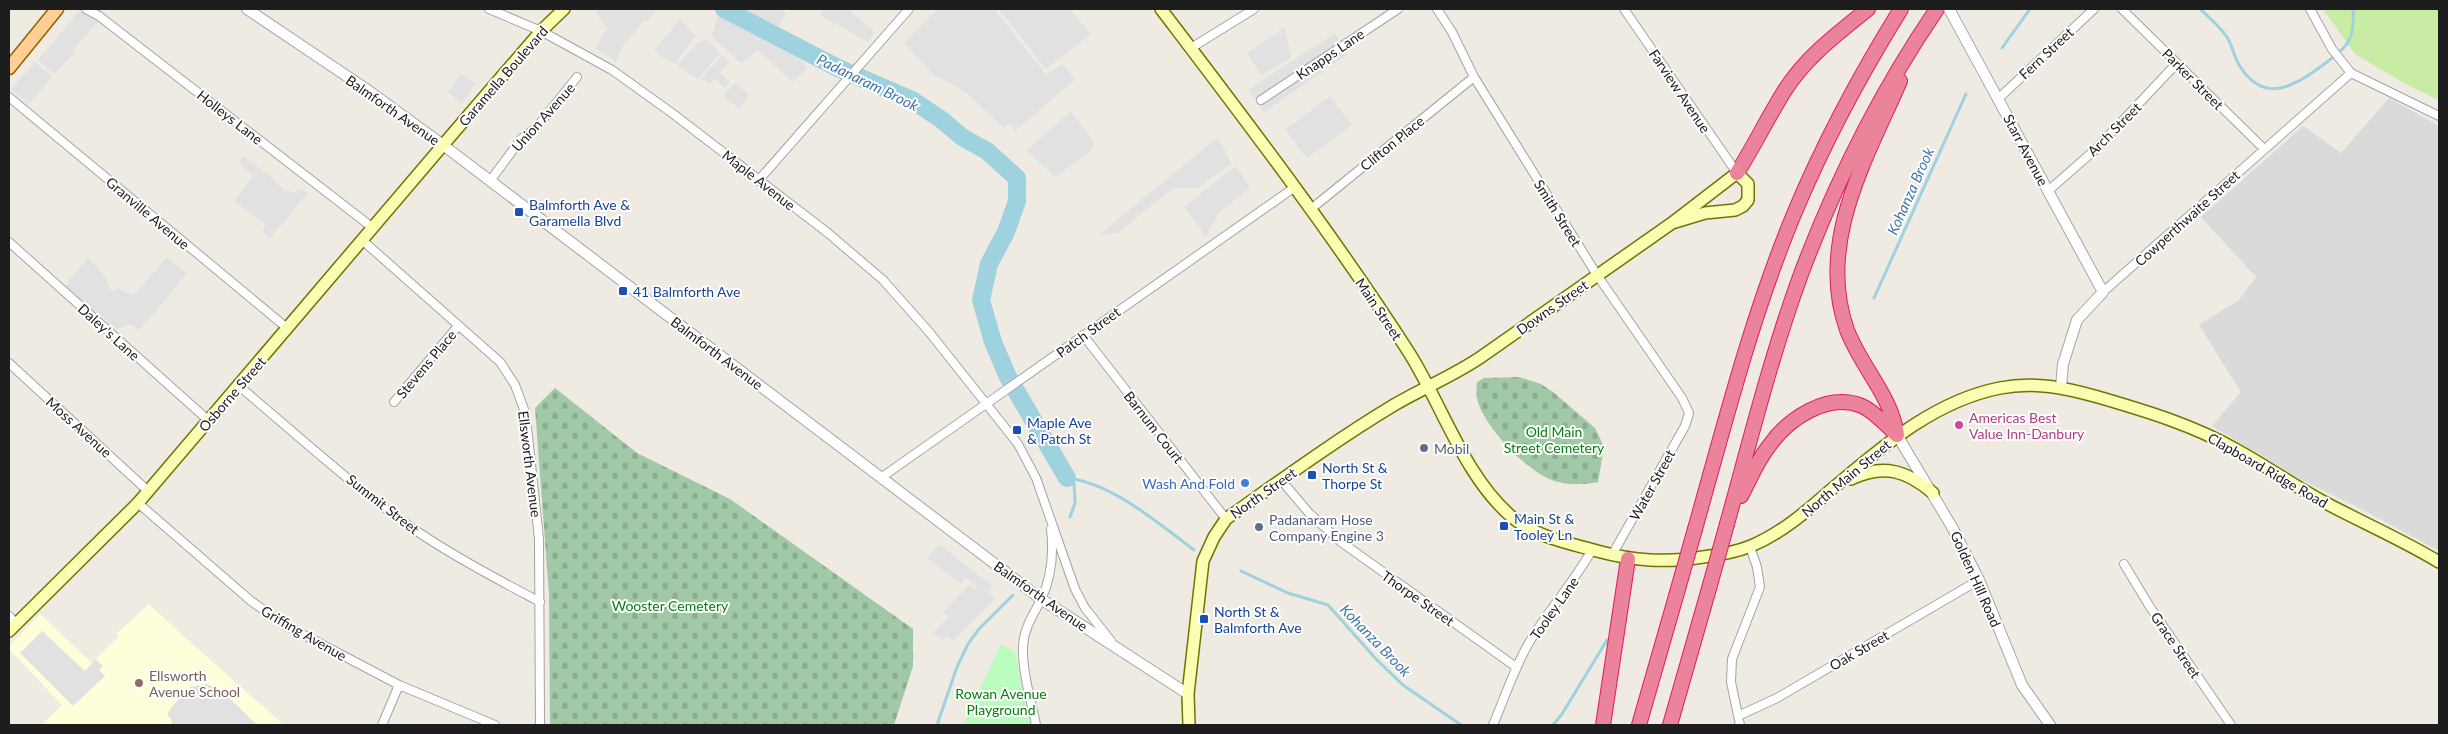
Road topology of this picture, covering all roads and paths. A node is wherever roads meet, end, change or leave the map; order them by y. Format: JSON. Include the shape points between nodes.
{"nodes":[{"id":1,"x":57,"y":9,"type":"edge"},
{"id":2,"x":86,"y":9,"type":"edge"},
{"id":3,"x":248,"y":9,"type":"edge"},
{"id":4,"x":489,"y":9,"type":"edge"},
{"id":5,"x":564,"y":9,"type":"edge"},
{"id":6,"x":909,"y":9,"type":"edge"},
{"id":7,"x":1161,"y":9,"type":"edge"},
{"id":8,"x":1254,"y":9,"type":"edge"},
{"id":9,"x":1398,"y":9,"type":"edge"},
{"id":10,"x":1436,"y":9,"type":"edge"},
{"id":11,"x":1624,"y":9,"type":"edge"},
{"id":12,"x":1868,"y":9,"type":"edge"},
{"id":13,"x":1901,"y":9,"type":"edge"},
{"id":14,"x":1936,"y":9,"type":"edge"},
{"id":15,"x":1949,"y":9,"type":"edge"},
{"id":16,"x":2094,"y":9,"type":"edge"},
{"id":17,"x":2122,"y":9,"type":"edge"},
{"id":18,"x":2310,"y":9,"type":"edge"},
{"id":19,"x":1924,"y":28,"type":"junction"},
{"id":20,"x":541,"y":32,"type":"junction"},
{"id":21,"x":1191,"y":48,"type":"junction"},
{"id":22,"x":2178,"y":63,"type":"junction"},
{"id":23,"x":9,"y":68,"type":"edge"},
{"id":24,"x":2351,"y":73,"type":"junction"},
{"id":25,"x":1474,"y":77,"type":"junction"},
{"id":26,"x":577,"y":78,"type":"dead end"},
{"id":27,"x":9,"y":97,"type":"edge"},
{"id":28,"x":1999,"y":98,"type":"junction"},
{"id":29,"x":1262,"y":100,"type":"dead end"},
{"id":30,"x":2439,"y":116,"type":"edge"},
{"id":31,"x":443,"y":145,"type":"junction"},
{"id":32,"x":2264,"y":149,"type":"junction"},
{"id":33,"x":1737,"y":173,"type":"junction"},
{"id":34,"x":490,"y":181,"type":"junction"},
{"id":35,"x":758,"y":181,"type":"junction"},
{"id":36,"x":1295,"y":187,"type":"junction"},
{"id":37,"x":2048,"y":191,"type":"junction"},
{"id":38,"x":1311,"y":209,"type":"junction"},
{"id":39,"x":1672,"y":223,"type":"junction"},
{"id":40,"x":373,"y":228,"type":"junction"},
{"id":41,"x":362,"y":240,"type":"junction"},
{"id":42,"x":9,"y":242,"type":"edge"},
{"id":43,"x":1597,"y":275,"type":"junction"},
{"id":44,"x":2102,"y":292,"type":"junction"},
{"id":45,"x":458,"y":326,"type":"junction"},
{"id":46,"x":287,"y":328,"type":"junction"},
{"id":47,"x":1083,"y":335,"type":"junction"},
{"id":48,"x":9,"y":363,"type":"edge"},
{"id":49,"x":239,"y":386,"type":"junction"},
{"id":50,"x":1429,"y":386,"type":"junction"},
{"id":51,"x":2061,"y":387,"type":"junction"},
{"id":52,"x":394,"y":402,"type":"dead end"},
{"id":53,"x":987,"y":404,"type":"junction"},
{"id":54,"x":1689,"y":412,"type":"joint"},
{"id":55,"x":209,"y":421,"type":"junction"},
{"id":56,"x":1897,"y":435,"type":"junction"},
{"id":57,"x":882,"y":477,"type":"junction"},
{"id":58,"x":1281,"y":480,"type":"junction"},
{"id":59,"x":1838,"y":485,"type":"junction"},
{"id":60,"x":148,"y":490,"type":"junction"},
{"id":61,"x":1933,"y":493,"type":"junction"},
{"id":62,"x":138,"y":503,"type":"junction"},
{"id":63,"x":1050,"y":514,"type":"junction"},
{"id":64,"x":1226,"y":519,"type":"junction"},
{"id":65,"x":1727,"y":524,"type":"junction"},
{"id":66,"x":1750,"y":547,"type":"junction"},
{"id":67,"x":1592,"y":550,"type":"junction"},
{"id":68,"x":1612,"y":555,"type":"junction"},
{"id":69,"x":1628,"y":559,"type":"junction"},
{"id":70,"x":2439,"y":562,"type":"edge"},
{"id":71,"x":2124,"y":564,"type":"dead end"},
{"id":72,"x":1979,"y":580,"type":"junction"},
{"id":73,"x":1041,"y":599,"type":"junction"},
{"id":74,"x":540,"y":602,"type":"junction"},
{"id":75,"x":11,"y":624,"type":"edge"},
{"id":76,"x":1117,"y":648,"type":"junction"},
{"id":77,"x":1516,"y":667,"type":"junction"},
{"id":78,"x":399,"y":685,"type":"junction"},
{"id":79,"x":1188,"y":694,"type":"junction"},
{"id":80,"x":1738,"y":716,"type":"junction"},
{"id":81,"x":382,"y":725,"type":"edge"},
{"id":82,"x":495,"y":725,"type":"edge"},
{"id":83,"x":540,"y":725,"type":"edge"},
{"id":84,"x":1036,"y":725,"type":"edge"},
{"id":85,"x":1189,"y":725,"type":"edge"},
{"id":86,"x":1493,"y":725,"type":"edge"},
{"id":87,"x":1603,"y":725,"type":"edge"},
{"id":88,"x":1639,"y":725,"type":"edge"},
{"id":89,"x":1670,"y":725,"type":"edge"},
{"id":90,"x":1740,"y":725,"type":"edge"},
{"id":91,"x":2050,"y":725,"type":"edge"},
{"id":92,"x":2231,"y":725,"type":"edge"}],
"edges":[{"from":1,"to":23,"type":"main road"},
{"from":2,"to":40,"type":"street","name":"Holleys Lane"},
{"from":3,"to":31,"type":"street","name":"Balmforth Avenue"},
{"from":4,"to":20,"type":"street","name":"Maple Avenue"},
{"from":5,"to":20,"type":"main road","name":"Garamella Boulevard"},
{"from":6,"to":35,"type":"street"},
{"from":7,"to":21,"type":"main road","name":"Main Street"},
{"from":8,"to":21,"type":"street"},
{"from":9,"to":29,"type":"street","name":"Knapps Lane"},
{"from":10,"to":25,"type":"street","name":"Smith Street","via":[[1452,32]]},
{"from":11,"to":33,"type":"street","name":"Farview Avenue"},
{"from":12,"to":33,"type":"highway","via":[[1798,72]]},
{"from":13,"to":88,"type":"highway","bridge":true,"via":[[1839,115],[1794,215],[1757,314]]},
{"from":14,"to":19,"type":"highway"},
{"from":15,"to":28,"type":"street","name":"Starr Avenue"},
{"from":16,"to":28,"type":"street","name":"Fern Street"},
{"from":17,"to":22,"type":"street","name":"Parker Street"},
{"from":18,"to":24,"type":"street","via":[[2332,49]]},
{"from":19,"to":56,"type":"highway","via":[[1852,193],[1838,252],[1838,291],[1847,330],[1887,401]]},
{"from":19,"to":65,"type":"highway","via":[[1866,127],[1821,225],[1784,323]]},
{"from":20,"to":31,"type":"main road","name":"Garamella Boulevard"},
{"from":20,"to":35,"type":"street","name":"Maple Avenue","via":[[612,70]]},
{"from":21,"to":36,"type":"main road","name":"Main Street"},
{"from":22,"to":32,"type":"street","name":"Parker Street"},
{"from":22,"to":37,"type":"street","name":"Arch Street","via":[[2097,148]]},
{"from":24,"to":30,"type":"street"},
{"from":24,"to":32,"type":"street","name":"Cowperthwaite Street"},
{"from":25,"to":38,"type":"street","name":"Clifton Place"},
{"from":25,"to":43,"type":"street","name":"Smith Street"},
{"from":26,"to":34,"type":"street","name":"Union Avenue","via":[[537,126],[521,139]]},
{"from":27,"to":46,"type":"street","name":"Granville Avenue"},
{"from":28,"to":37,"type":"street","name":"Starr Avenue"},
{"from":31,"to":34,"type":"street","name":"Balmforth Avenue"},
{"from":31,"to":40,"type":"main road","name":"Osborne Street"},
{"from":32,"to":44,"type":"street","name":"Cowperthwaite Street"},
{"from":33,"to":39,"type":"main road","name":"Downs Street"},
{"from":33,"to":39,"type":"main road","name":"Downs Street","via":[[1748,184],[1748,200],[1742,206]]},
{"from":34,"to":57,"type":"street","name":"Balmforth Avenue"},
{"from":35,"to":53,"type":"street","name":"Maple Avenue","via":[[828,233],[882,280]]},
{"from":36,"to":38,"type":"main road","name":"Main Street"},
{"from":36,"to":47,"type":"street","name":"Patch Street"},
{"from":37,"to":44,"type":"street","name":"Starr Avenue"},
{"from":38,"to":50,"type":"main road","name":"Main Street"},
{"from":39,"to":43,"type":"main road","name":"Downs Street"},
{"from":40,"to":41,"type":"main road","name":"Osborne Street"},
{"from":41,"to":45,"type":"street","name":"Ellsworth Avenue"},
{"from":41,"to":46,"type":"main road","name":"Osborne Street"},
{"from":42,"to":55,"type":"street","name":"Daley's Lane"},
{"from":43,"to":50,"type":"main road","name":"Downs Street","via":[[1461,370]]},
{"from":43,"to":54,"type":"street","name":"Smith Street"},
{"from":44,"to":51,"type":"street","name":"Cowperthwaite Street","via":[[2077,320],[2063,364]]},
{"from":45,"to":52,"type":"street","name":"Stevens Place"},
{"from":45,"to":74,"type":"street","name":"Ellsworth Avenue","via":[[500,362],[515,385],[525,412],[539,539]]},
{"from":46,"to":49,"type":"main road","name":"Osborne Street"},
{"from":47,"to":53,"type":"street","name":"Patch Street"},
{"from":47,"to":64,"type":"street","name":"Barnum Court"},
{"from":48,"to":60,"type":"street","name":"Moss Avenue"},
{"from":49,"to":55,"type":"main road","name":"Osborne Street"},
{"from":49,"to":74,"type":"street","name":"Summit Street","via":[[377,502],[413,528],[453,555]]},
{"from":50,"to":58,"type":"main road","name":"North Street","via":[[1363,424]]},
{"from":50,"to":67,"type":"main road","name":"Main Street","via":[[1481,483],[1500,507],[1533,530]]},
{"from":51,"to":56,"type":"main road","name":"North Main Street","via":[[2001,387],[1954,404]]},
{"from":51,"to":70,"type":"main road","name":"Clapboard Ridge Road","via":[[2203,432],[2322,501],[2410,544]]},
{"from":53,"to":57,"type":"street","name":"Patch Street"},
{"from":53,"to":63,"type":"street","name":"Maple Avenue","via":[[1018,444]]},
{"from":54,"to":68,"type":"street","name":"Water Street","via":[[1685,426]]},
{"from":55,"to":60,"type":"main road","name":"Osborne Street"},
{"from":56,"to":59,"type":"main road","name":"North Main Street"},
{"from":56,"to":61,"type":"street","name":"Golden Hill Road"},
{"from":56,"to":65,"type":"highway","via":[[1874,414],[1851,403],[1830,404],[1808,412],[1779,434],[1768,447]]},
{"from":57,"to":73,"type":"street","name":"Balmforth Avenue"},
{"from":58,"to":64,"type":"main road","name":"North Street"},
{"from":58,"to":77,"type":"street","name":"Thorpe Street","via":[[1308,513],[1341,542]]},
{"from":59,"to":61,"type":"main road","via":[[1879,470],[1908,475]]},
{"from":59,"to":66,"type":"main road","name":"North Main Street","via":[[1778,532]]},
{"from":60,"to":62,"type":"main road","name":"Osborne Street"},
{"from":61,"to":72,"type":"street","name":"Golden Hill Road"},
{"from":62,"to":75,"type":"main road","name":"Osborne Street"},
{"from":62,"to":78,"type":"street","name":"Griffing Avenue","via":[[251,601],[285,625]]},
{"from":63,"to":73,"type":"street","via":[[1054,552]]},
{"from":63,"to":76,"type":"street","via":[[1075,589],[1099,628]]},
{"from":64,"to":79,"type":"main road","name":"North Street","via":[[1203,561]]},
{"from":65,"to":89,"type":"highway","bridge":true},
{"from":66,"to":69,"type":"main road","name":"North Main Street","via":[[1668,562]]},
{"from":66,"to":80,"type":"street","via":[[1760,587],[1732,659],[1731,682]]},
{"from":67,"to":68,"type":"main road","name":"Main Street"},
{"from":67,"to":77,"type":"street","name":"Tooley Lane"},
{"from":68,"to":69,"type":"main road","name":"Main Street"},
{"from":69,"to":87,"type":"highway"},
{"from":71,"to":92,"type":"street","name":"Grace Street"},
{"from":72,"to":80,"type":"street","name":"Oak Street","via":[[1777,698]]},
{"from":72,"to":91,"type":"street","name":"Golden Hill Road","via":[[2022,685]]},
{"from":73,"to":76,"type":"street","name":"Balmforth Avenue"},
{"from":73,"to":84,"type":"street","via":[[1029,620],[1023,645]]},
{"from":74,"to":83,"type":"street","name":"Ellsworth Avenue"},
{"from":76,"to":79,"type":"street","name":"Balmforth Avenue"},
{"from":77,"to":86,"type":"street"},
{"from":78,"to":81,"type":"street"},
{"from":78,"to":82,"type":"street","name":"Griffing Avenue"},
{"from":79,"to":85,"type":"main road","name":"North Street"},
{"from":80,"to":90,"type":"street"}]}
